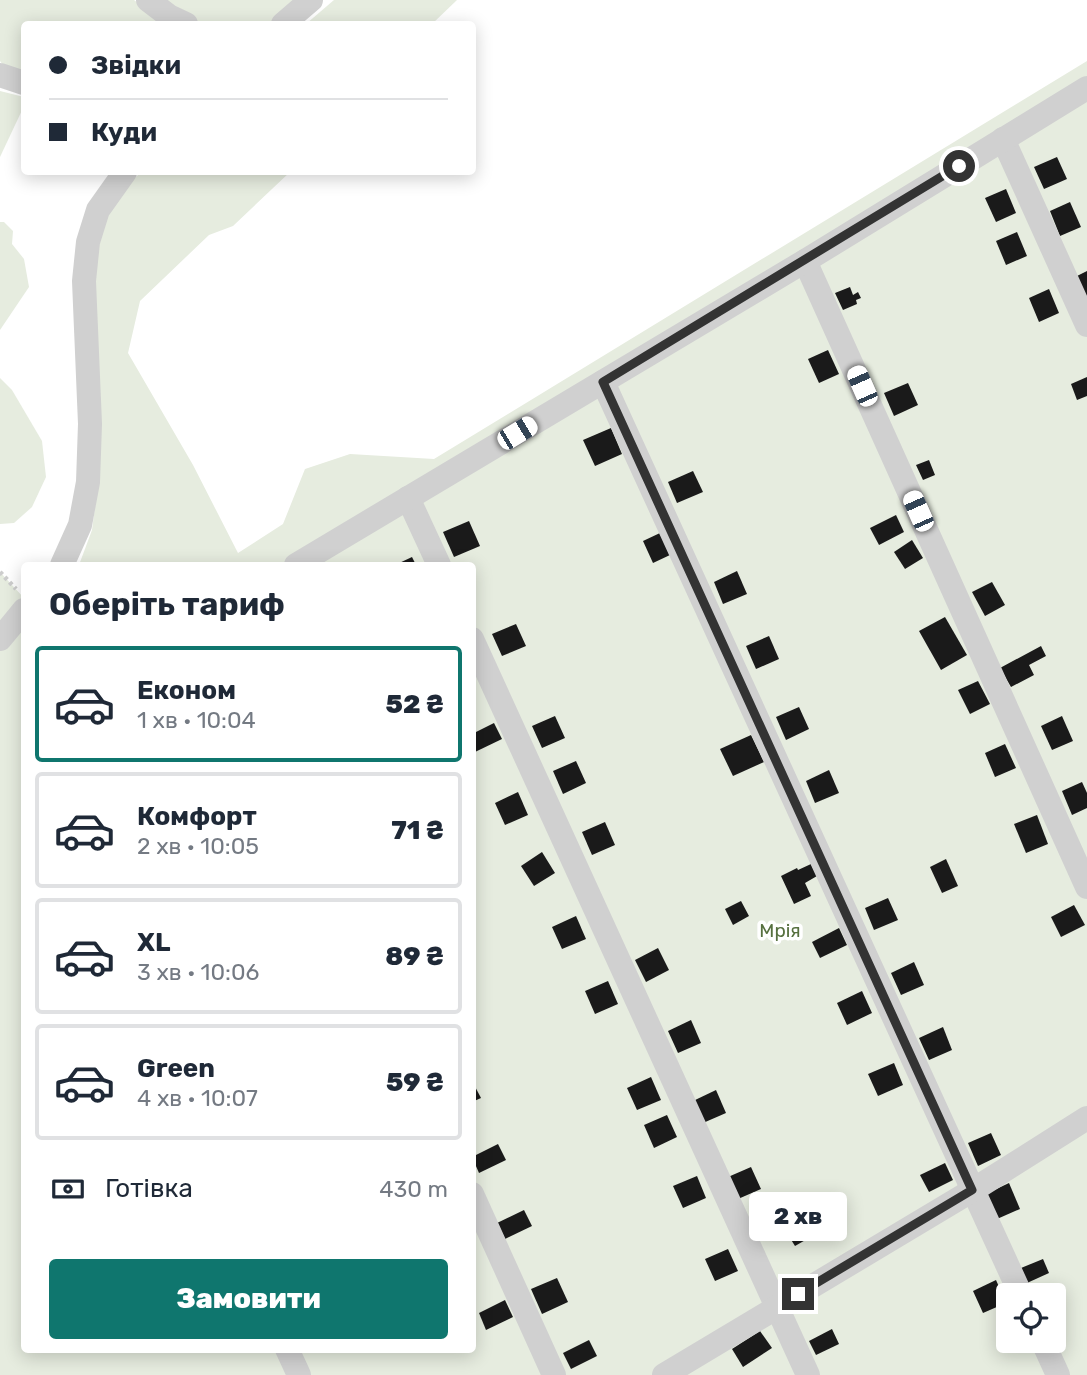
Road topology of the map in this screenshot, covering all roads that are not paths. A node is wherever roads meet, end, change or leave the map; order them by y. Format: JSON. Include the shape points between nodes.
{"nodes":[{"id":1,"x":148,"y":0,"type":"edge"},
{"id":2,"x":311,"y":0,"type":"edge"},
{"id":3,"x":180,"y":21,"type":"edge"},
{"id":4,"x":286,"y":21,"type":"edge"},
{"id":5,"x":0,"y":75,"type":"edge"},
{"id":6,"x":21,"y":82,"type":"edge"},
{"id":7,"x":1087,"y":88,"type":"edge"},
{"id":8,"x":1003,"y":139,"type":"junction"},
{"id":9,"x":123,"y":175,"type":"edge"},
{"id":10,"x":805,"y":261,"type":"junction"},
{"id":11,"x":1087,"y":324,"type":"edge"},
{"id":12,"x":603,"y":382,"type":"junction"},
{"id":13,"x":408,"y":498,"type":"junction"},
{"id":14,"x":63,"y":562,"type":"edge"},
{"id":15,"x":301,"y":562,"type":"edge"},
{"id":16,"x":438,"y":562,"type":"edge"},
{"id":17,"x":21,"y":614,"type":"edge"},
{"id":18,"x":0,"y":639,"type":"edge"},
{"id":19,"x":476,"y":648,"type":"edge"},
{"id":20,"x":1087,"y":887,"type":"edge"},
{"id":21,"x":1087,"y":1118,"type":"edge"},
{"id":22,"x":972,"y":1190,"type":"junction"},
{"id":23,"x":476,"y":1203,"type":"edge"},
{"id":24,"x":1015,"y":1283,"type":"edge"},
{"id":25,"x":777,"y":1308,"type":"junction"},
{"id":26,"x":289,"y":1353,"type":"edge"},
{"id":27,"x":1048,"y":1353,"type":"edge"},
{"id":28,"x":299,"y":1375,"type":"edge"},
{"id":29,"x":554,"y":1375,"type":"edge"},
{"id":30,"x":664,"y":1375,"type":"edge"},
{"id":31,"x":807,"y":1375,"type":"edge"},
{"id":32,"x":1058,"y":1375,"type":"edge"}],
"edges":[{"from":1,"to":3,"type":"street"},
{"from":2,"to":4,"type":"street"},
{"from":5,"to":6,"type":"street"},
{"from":7,"to":8,"type":"street"},
{"from":8,"to":10,"type":"street"},
{"from":8,"to":11,"type":"street"},
{"from":9,"to":14,"type":"street","via":[[98,211],[88,242],[84,281],[88,482],[80,525]]},
{"from":10,"to":12,"type":"street"},
{"from":10,"to":20,"type":"street"},
{"from":12,"to":13,"type":"street"},
{"from":12,"to":22,"type":"street"},
{"from":13,"to":15,"type":"street"},
{"from":13,"to":16,"type":"street"},
{"from":17,"to":18,"type":"street"},
{"from":19,"to":25,"type":"street"},
{"from":21,"to":22,"type":"street"},
{"from":22,"to":24,"type":"street"},
{"from":22,"to":25,"type":"street"},
{"from":23,"to":29,"type":"street"},
{"from":25,"to":30,"type":"street"},
{"from":25,"to":31,"type":"street"},
{"from":26,"to":28,"type":"street"},
{"from":27,"to":32,"type":"street"}]}
